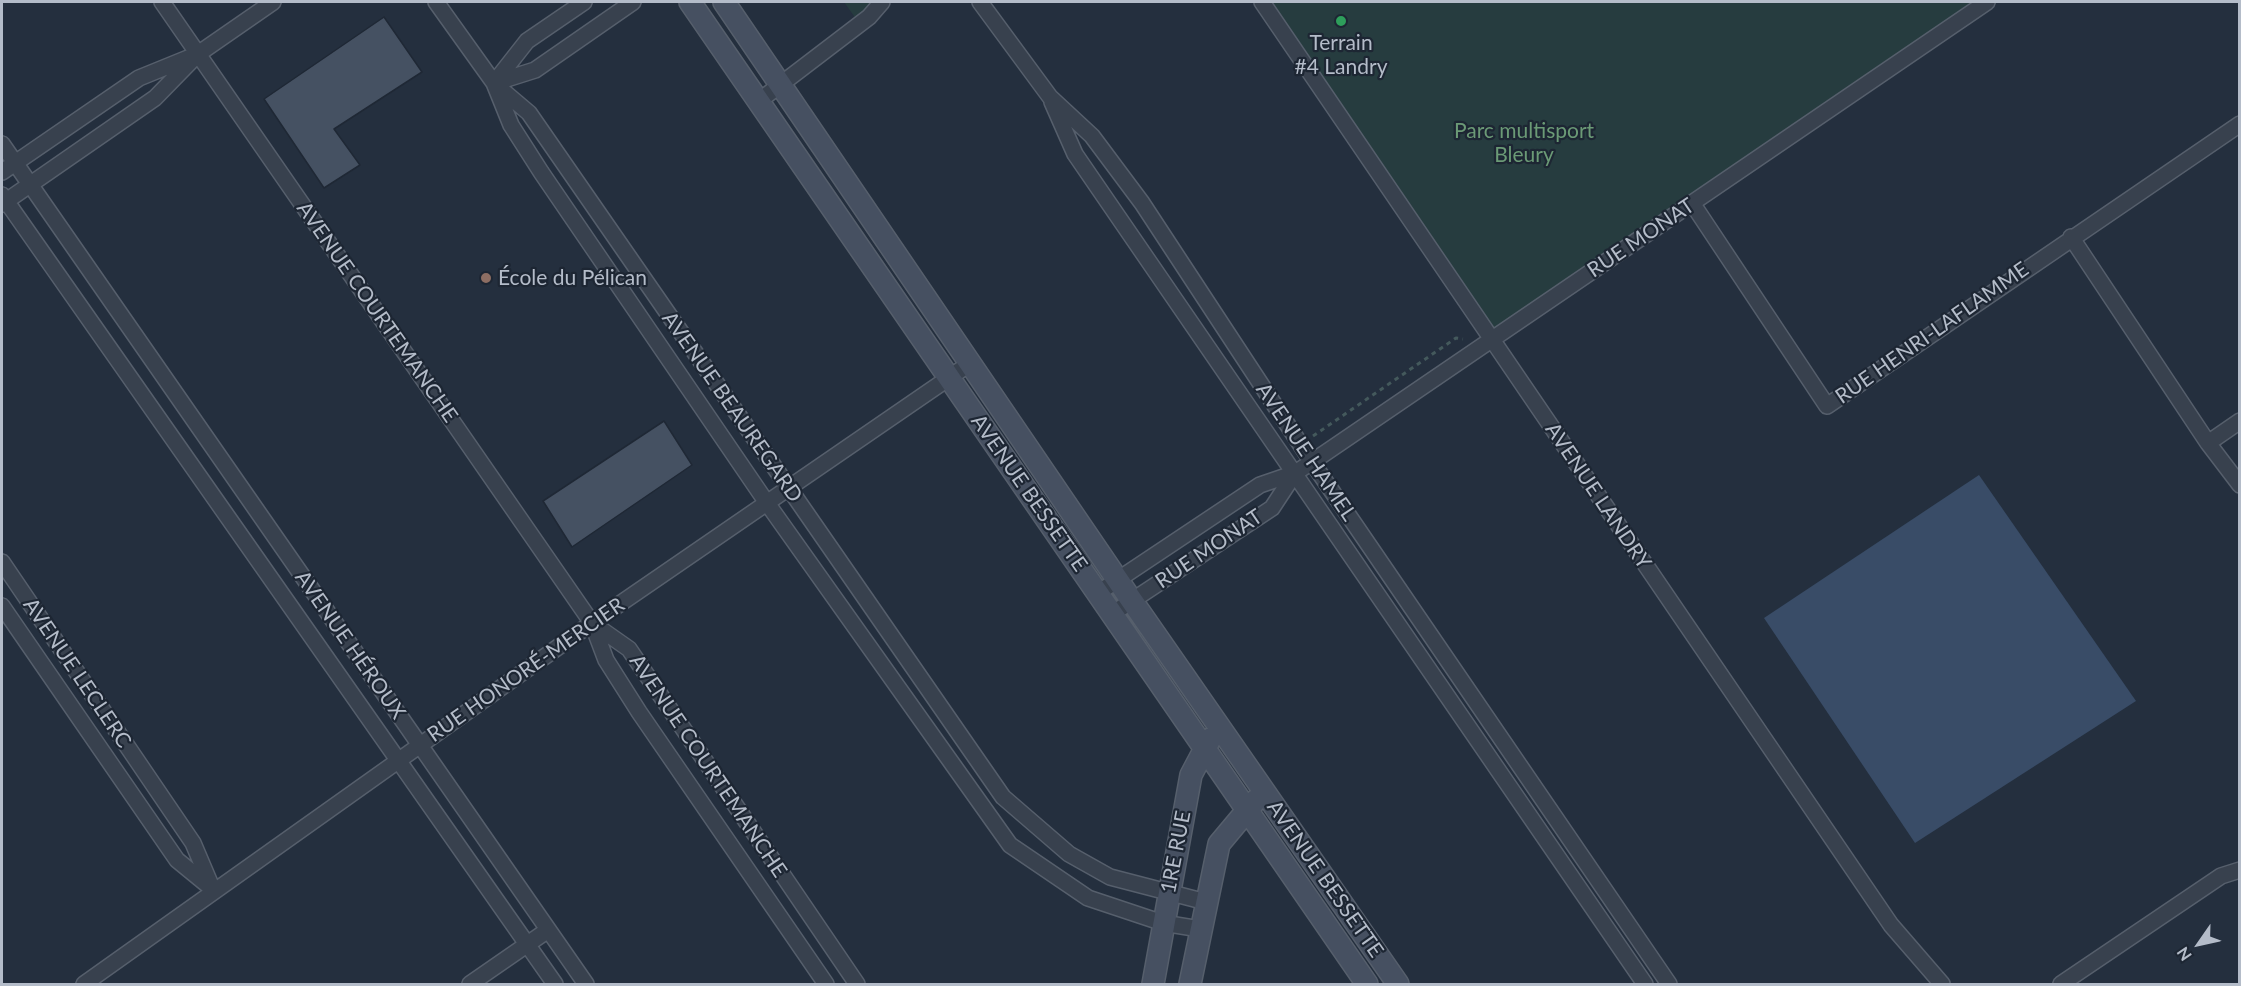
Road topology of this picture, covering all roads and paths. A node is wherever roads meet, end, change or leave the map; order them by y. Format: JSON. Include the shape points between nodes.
{"nodes":[{"id":1,"x":162,"y":2,"type":"edge"},
{"id":2,"x":273,"y":2,"type":"edge"},
{"id":3,"x":436,"y":2,"type":"edge"},
{"id":4,"x":584,"y":2,"type":"edge"},
{"id":5,"x":633,"y":2,"type":"edge"},
{"id":6,"x":690,"y":2,"type":"edge"},
{"id":7,"x":724,"y":2,"type":"edge"},
{"id":8,"x":882,"y":2,"type":"edge"},
{"id":9,"x":980,"y":2,"type":"edge"},
{"id":10,"x":1262,"y":2,"type":"edge"},
{"id":11,"x":1987,"y":2,"type":"edge"},
{"id":12,"x":198,"y":54,"type":"junction"},
{"id":13,"x":494,"y":83,"type":"junction"},
{"id":14,"x":780,"y":84,"type":"junction"},
{"id":15,"x":1050,"y":97,"type":"junction"},
{"id":16,"x":759,"y":101,"type":"junction"},
{"id":17,"x":2240,"y":124,"type":"edge"},
{"id":18,"x":2,"y":144,"type":"edge"},
{"id":19,"x":14,"y":162,"type":"junction"},
{"id":20,"x":2,"y":172,"type":"edge"},
{"id":21,"x":27,"y":183,"type":"junction"},
{"id":22,"x":3,"y":200,"type":"edge"},
{"id":23,"x":1692,"y":203,"type":"junction"},
{"id":24,"x":2071,"y":237,"type":"junction"},
{"id":25,"x":1492,"y":340,"type":"junction"},
{"id":26,"x":972,"y":362,"type":"junction"},
{"id":27,"x":950,"y":378,"type":"junction"},
{"id":28,"x":2240,"y":420,"type":"edge"},
{"id":29,"x":2208,"y":443,"type":"junction"},
{"id":30,"x":217,"y":453,"type":"junction"},
{"id":31,"x":1312,"y":462,"type":"junction"},
{"id":32,"x":195,"y":470,"type":"junction"},
{"id":33,"x":1295,"y":473,"type":"junction"},
{"id":34,"x":2240,"y":485,"type":"edge"},
{"id":35,"x":788,"y":489,"type":"junction"},
{"id":36,"x":767,"y":503,"type":"junction"},
{"id":37,"x":2,"y":562,"type":"edge"},
{"id":38,"x":1118,"y":580,"type":"junction"},
{"id":39,"x":1098,"y":593,"type":"junction"},
{"id":40,"x":1132,"y":601,"type":"junction"},
{"id":41,"x":2,"y":606,"type":"edge"},
{"id":42,"x":1112,"y":614,"type":"junction"},
{"id":43,"x":592,"y":623,"type":"junction"},
{"id":44,"x":1220,"y":727,"type":"junction"},
{"id":45,"x":962,"y":738,"type":"junction"},
{"id":46,"x":419,"y":745,"type":"junction"},
{"id":47,"x":1204,"y":747,"type":"junction"},
{"id":48,"x":942,"y":749,"type":"junction"},
{"id":49,"x":132,"y":754,"type":"junction"},
{"id":50,"x":398,"y":760,"type":"junction"},
{"id":51,"x":113,"y":767,"type":"junction"},
{"id":52,"x":1264,"y":791,"type":"junction"},
{"id":53,"x":1246,"y":810,"type":"junction"},
{"id":54,"x":1553,"y":816,"type":"junction"},
{"id":55,"x":1537,"y":826,"type":"junction"},
{"id":56,"x":2240,"y":870,"type":"edge"},
{"id":57,"x":213,"y":890,"type":"junction"},
{"id":58,"x":793,"y":890,"type":"junction"},
{"id":59,"x":1168,"y":893,"type":"junction"},
{"id":60,"x":1206,"y":902,"type":"junction"},
{"id":61,"x":772,"y":905,"type":"junction"},
{"id":62,"x":1163,"y":923,"type":"junction"},
{"id":63,"x":1200,"y":929,"type":"junction"},
{"id":64,"x":548,"y":930,"type":"junction"},
{"id":65,"x":527,"y":944,"type":"junction"},
{"id":66,"x":84,"y":984,"type":"edge"},
{"id":67,"x":470,"y":984,"type":"edge"},
{"id":68,"x":555,"y":984,"type":"edge"},
{"id":69,"x":586,"y":984,"type":"edge"},
{"id":70,"x":826,"y":984,"type":"edge"},
{"id":71,"x":857,"y":984,"type":"edge"},
{"id":72,"x":1153,"y":984,"type":"edge"},
{"id":73,"x":1190,"y":984,"type":"edge"},
{"id":74,"x":1367,"y":984,"type":"edge"},
{"id":75,"x":1398,"y":984,"type":"edge"},
{"id":76,"x":1646,"y":984,"type":"edge"},
{"id":77,"x":1670,"y":984,"type":"edge"},
{"id":78,"x":1942,"y":984,"type":"edge"},
{"id":79,"x":2061,"y":984,"type":"edge"}],
"edges":[{"from":1,"to":12,"type":"street","name":"AVENUE COURTEMANCHE"},
{"from":2,"to":12,"type":"street"},
{"from":3,"to":13,"type":"street","name":"AVENUE BEAUREGARD"},
{"from":4,"to":13,"type":"street","via":[[527,41]]},
{"from":5,"to":13,"type":"street","via":[[535,69]]},
{"from":6,"to":16,"type":"street","name":"AVENUE BESSETTE"},
{"from":7,"to":14,"type":"street","name":"AVENUE BESSETTE"},
{"from":8,"to":14,"type":"street","via":[[869,17]]},
{"from":9,"to":15,"type":"street","name":"AVENUE HAMEL"},
{"from":10,"to":25,"type":"street","name":"AVENUE LANDRY"},
{"from":11,"to":23,"type":"street","name":"RUE MONAT"},
{"from":12,"to":19,"type":"street","via":[[139,78]]},
{"from":12,"to":21,"type":"street","via":[[155,98]]},
{"from":12,"to":43,"type":"street","name":"AVENUE COURTEMANCHE"},
{"from":13,"to":35,"type":"street","name":"AVENUE BEAUREGARD","via":[[530,113]]},
{"from":13,"to":36,"type":"street","name":"AVENUE BEAUREGARD","via":[[511,125],[541,172]]},
{"from":14,"to":16,"type":"street"},
{"from":14,"to":26,"type":"street","name":"AVENUE BESSETTE"},
{"from":15,"to":31,"type":"street","name":"AVENUE HAMEL","via":[[1092,136],[1142,203]]},
{"from":15,"to":33,"type":"street","name":"AVENUE HAMEL","via":[[1075,154]]},
{"from":16,"to":27,"type":"street","name":"AVENUE BESSETTE"},
{"from":17,"to":24,"type":"street","name":"RUE HENRI-LAFLAMME"},
{"from":18,"to":19,"type":"street","name":"AVENUE HÉROUX"},
{"from":19,"to":20,"type":"street"},
{"from":19,"to":21,"type":"street","name":"AVENUE HÉROUX"},
{"from":21,"to":22,"type":"street"},
{"from":21,"to":30,"type":"street","name":"AVENUE HÉROUX"},
{"from":22,"to":32,"type":"street","name":"AVENUE HÉROUX"},
{"from":23,"to":24,"type":"street","name":"RUE HENRI-LAFLAMME","via":[[1827,406]]},
{"from":23,"to":25,"type":"street","name":"RUE MONAT"},
{"from":24,"to":29,"type":"street"},
{"from":25,"to":31,"type":"street","name":"RUE MONAT"},
{"from":25,"to":78,"type":"street","name":"AVENUE LANDRY","via":[[1892,925]]},
{"from":26,"to":27,"type":"street","name":"RUE HONORÉ-MERCIER"},
{"from":26,"to":38,"type":"street","name":"AVENUE BESSETTE"},
{"from":27,"to":35,"type":"street","name":"RUE HONORÉ-MERCIER"},
{"from":27,"to":39,"type":"street","name":"AVENUE BESSETTE"},
{"from":28,"to":29,"type":"street"},
{"from":29,"to":34,"type":"street"},
{"from":30,"to":32,"type":"street"},
{"from":30,"to":46,"type":"street","name":"AVENUE HÉROUX"},
{"from":31,"to":33,"type":"street","name":"RUE MONAT"},
{"from":31,"to":54,"type":"street","name":"AVENUE HAMEL"},
{"from":32,"to":50,"type":"street","name":"AVENUE HÉROUX"},
{"from":33,"to":38,"type":"street","name":"RUE MONAT","via":[[1260,485]]},
{"from":33,"to":40,"type":"street","name":"RUE MONAT","via":[[1272,508]]},
{"from":33,"to":55,"type":"street","name":"AVENUE HAMEL"},
{"from":35,"to":36,"type":"street","name":"RUE HONORÉ-MERCIER"},
{"from":35,"to":45,"type":"street","name":"AVENUE BEAUREGARD"},
{"from":36,"to":43,"type":"street","name":"RUE HONORÉ-MERCIER"},
{"from":36,"to":48,"type":"street","name":"AVENUE BEAUREGARD"},
{"from":37,"to":49,"type":"street","name":"AVENUE LECLERC"},
{"from":38,"to":39,"type":"street","name":"RUE MONAT"},
{"from":38,"to":40,"type":"street","name":"AVENUE BESSETTE"},
{"from":39,"to":42,"type":"street","name":"AVENUE BESSETTE"},
{"from":40,"to":42,"type":"street","name":"RUE MONAT"},
{"from":40,"to":44,"type":"street","name":"AVENUE BESSETTE"},
{"from":41,"to":51,"type":"street","name":"AVENUE LECLERC"},
{"from":42,"to":47,"type":"street","name":"AVENUE BESSETTE"},
{"from":43,"to":46,"type":"street","name":"RUE HONORÉ-MERCIER"},
{"from":43,"to":58,"type":"street","name":"AVENUE COURTEMANCHE","via":[[629,649]]},
{"from":43,"to":61,"type":"street","name":"AVENUE COURTEMANCHE","via":[[606,660]]},
{"from":44,"to":47,"type":"street","name":"1RE RUE"},
{"from":44,"to":52,"type":"street","name":"AVENUE BESSETTE"},
{"from":45,"to":48,"type":"street"},
{"from":45,"to":59,"type":"street","name":"AVENUE BEAUREGARD","via":[[1003,797],[1069,854],[1110,877]]},
{"from":46,"to":50,"type":"street","name":"RUE HONORÉ-MERCIER"},
{"from":46,"to":64,"type":"street","name":"AVENUE HÉROUX"},
{"from":47,"to":53,"type":"street","name":"AVENUE BESSETTE"},
{"from":47,"to":59,"type":"street","name":"1RE RUE","via":[[1191,775]]},
{"from":48,"to":62,"type":"street","name":"AVENUE BEAUREGARD","via":[[1010,845],[1088,898]]},
{"from":49,"to":51,"type":"street","name":"AVENUE LECLERC"},
{"from":49,"to":57,"type":"street","name":"AVENUE LECLERC","via":[[193,843]]},
{"from":50,"to":57,"type":"street","name":"RUE HONORÉ-MERCIER"},
{"from":50,"to":65,"type":"street","name":"AVENUE HÉROUX"},
{"from":51,"to":57,"type":"street","name":"AVENUE LECLERC","via":[[177,860]]},
{"from":52,"to":53,"type":"street","name":"1RE RUE"},
{"from":52,"to":75,"type":"street","name":"AVENUE BESSETTE"},
{"from":53,"to":60,"type":"street","name":"1RE RUE","via":[[1219,844]]},
{"from":53,"to":74,"type":"street","name":"AVENUE BESSETTE"},
{"from":54,"to":55,"type":"street"},
{"from":54,"to":77,"type":"street","name":"AVENUE HAMEL"},
{"from":55,"to":76,"type":"street","name":"AVENUE HAMEL"},
{"from":56,"to":79,"type":"street","via":[[2221,876]]},
{"from":57,"to":66,"type":"street","name":"RUE HONORÉ-MERCIER"},
{"from":58,"to":61,"type":"street","name":"AVENUE COURTEMANCHE"},
{"from":58,"to":71,"type":"street","name":"AVENUE COURTEMANCHE"},
{"from":59,"to":60,"type":"street","name":"AVENUE BEAUREGARD"},
{"from":59,"to":62,"type":"street","name":"1RE RUE"},
{"from":60,"to":63,"type":"street","name":"1RE RUE"},
{"from":61,"to":70,"type":"street","name":"AVENUE COURTEMANCHE"},
{"from":62,"to":63,"type":"street","name":"AVENUE BEAUREGARD"},
{"from":62,"to":72,"type":"street","name":"1RE RUE"},
{"from":63,"to":73,"type":"street","name":"1RE RUE"},
{"from":64,"to":65,"type":"street"},
{"from":64,"to":69,"type":"street","name":"AVENUE HÉROUX"},
{"from":65,"to":67,"type":"street"},
{"from":65,"to":68,"type":"street","name":"AVENUE HÉROUX"}]}
